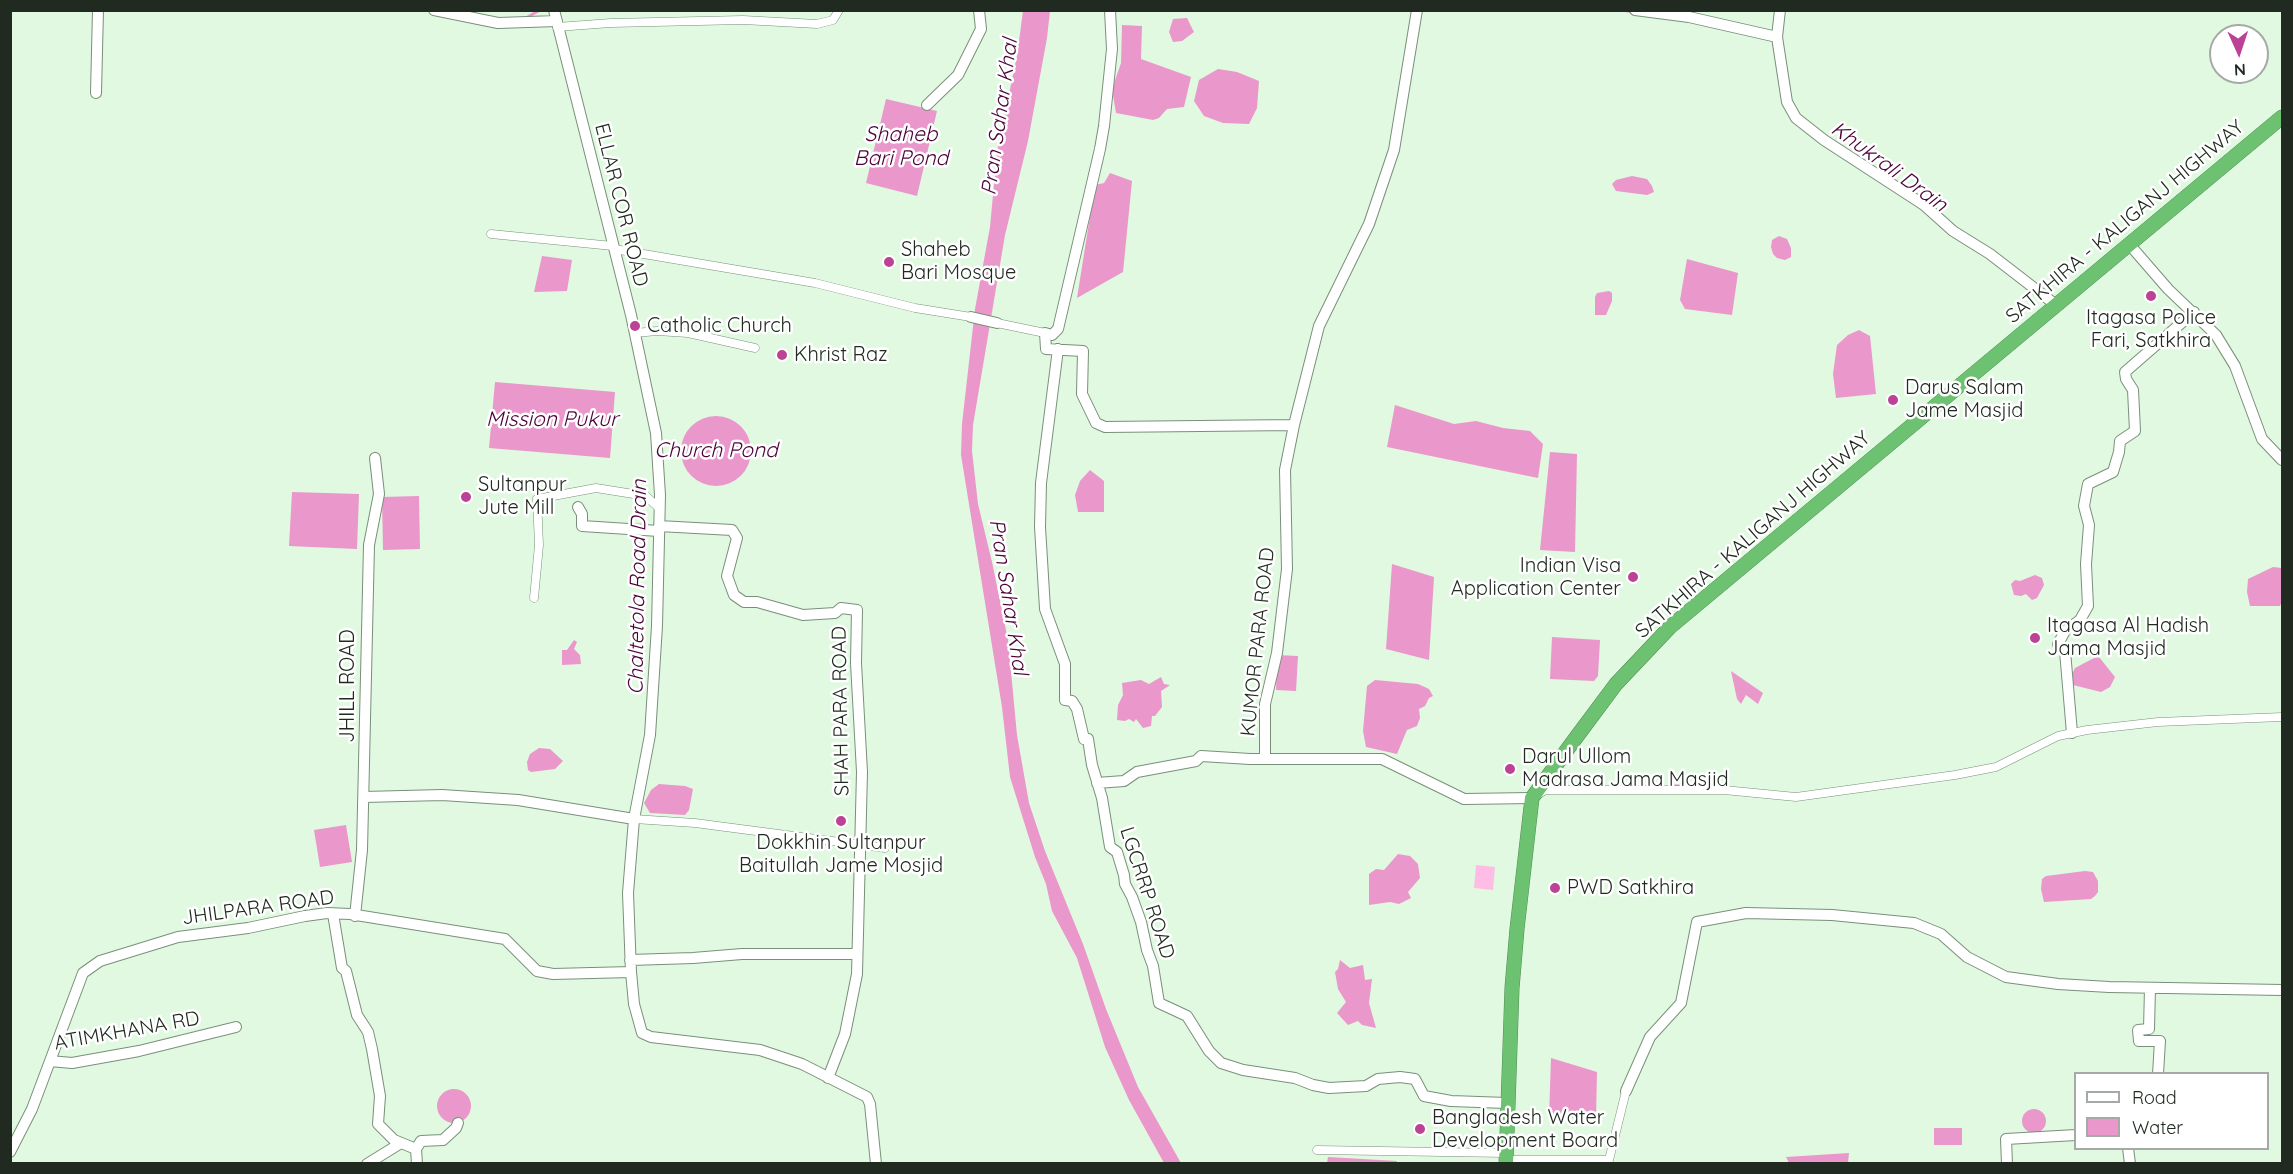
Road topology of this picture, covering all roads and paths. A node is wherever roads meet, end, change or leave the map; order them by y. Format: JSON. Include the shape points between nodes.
{"nodes":[{"id":1,"x":98,"y":10,"type":"edge"},
{"id":2,"x":434,"y":10,"type":"edge"},
{"id":3,"x":838,"y":10,"type":"edge"},
{"id":4,"x":980,"y":10,"type":"edge"},
{"id":5,"x":1110,"y":10,"type":"edge"},
{"id":6,"x":1417,"y":10,"type":"edge"},
{"id":7,"x":1635,"y":10,"type":"edge"},
{"id":8,"x":1780,"y":10,"type":"edge"},
{"id":9,"x":556,"y":19,"type":"edge"},
{"id":10,"x":1777,"y":37,"type":"junction"},
{"id":11,"x":96,"y":93,"type":"dead end"},
{"id":12,"x":927,"y":105,"type":"dead end"},
{"id":13,"x":2283,"y":117,"type":"edge"},
{"id":14,"x":491,"y":234,"type":"dead end"},
{"id":15,"x":2129,"y":244,"type":"junction"},
{"id":16,"x":614,"y":247,"type":"junction"},
{"id":17,"x":2056,"y":305,"type":"junction"},
{"id":18,"x":2194,"y":312,"type":"junction"},
{"id":19,"x":971,"y":317,"type":"joint"},
{"id":20,"x":997,"y":323,"type":"joint"},
{"id":21,"x":635,"y":333,"type":"junction"},
{"id":22,"x":1045,"y":333,"type":"junction"},
{"id":23,"x":755,"y":348,"type":"dead end"},
{"id":24,"x":1058,"y":350,"type":"junction"},
{"id":25,"x":1294,"y":425,"type":"junction"},
{"id":26,"x":375,"y":458,"type":"dead end"},
{"id":27,"x":2283,"y":460,"type":"edge"},
{"id":28,"x":578,"y":507,"type":"dead end"},
{"id":29,"x":660,"y":509,"type":"junction"},
{"id":30,"x":659,"y":528,"type":"junction"},
{"id":31,"x":534,"y":598,"type":"dead end"},
{"id":32,"x":2283,"y":717,"type":"edge"},
{"id":33,"x":2072,"y":733,"type":"junction"},
{"id":34,"x":1265,"y":759,"type":"junction"},
{"id":35,"x":1097,"y":783,"type":"junction"},
{"id":36,"x":364,"y":797,"type":"junction"},
{"id":37,"x":1532,"y":798,"type":"junction"},
{"id":38,"x":634,"y":819,"type":"junction"},
{"id":39,"x":859,"y":845,"type":"junction"},
{"id":40,"x":885,"y":848,"type":"dead end"},
{"id":41,"x":333,"y":914,"type":"junction"},
{"id":42,"x":355,"y":916,"type":"junction"},
{"id":43,"x":857,"y":954,"type":"junction"},
{"id":44,"x":630,"y":960,"type":"junction"},
{"id":45,"x":631,"y":972,"type":"junction"},
{"id":46,"x":2150,"y":988,"type":"junction"},
{"id":47,"x":2283,"y":990,"type":"edge"},
{"id":48,"x":236,"y":1028,"type":"dead end"},
{"id":49,"x":368,"y":1050,"type":"dead end"},
{"id":50,"x":50,"y":1061,"type":"junction"},
{"id":51,"x":2158,"y":1072,"type":"edge"},
{"id":52,"x":828,"y":1078,"type":"junction"},
{"id":53,"x":1626,"y":1091,"type":"joint"},
{"id":54,"x":1507,"y":1103,"type":"junction"},
{"id":55,"x":458,"y":1123,"type":"dead end"},
{"id":56,"x":376,"y":1124,"type":"dead end"},
{"id":57,"x":2074,"y":1135,"type":"edge"},
{"id":58,"x":401,"y":1143,"type":"junction"},
{"id":59,"x":416,"y":1149,"type":"junction"},
{"id":60,"x":1317,"y":1150,"type":"dead end"},
{"id":61,"x":10,"y":1152,"type":"edge"},
{"id":62,"x":1506,"y":1159,"type":"edge"},
{"id":63,"x":367,"y":1164,"type":"edge"},
{"id":64,"x":417,"y":1164,"type":"edge"},
{"id":65,"x":876,"y":1164,"type":"edge"},
{"id":66,"x":2007,"y":1164,"type":"edge"}],
"edges":[{"from":1,"to":11,"type":"street"},
{"from":2,"to":9,"type":"street","via":[[498,23]]},
{"from":3,"to":9,"type":"street","via":[[833,20],[817,24]]},
{"from":4,"to":12,"type":"street","via":[[981,29],[958,75]]},
{"from":5,"to":22,"type":"street","via":[[1112,49],[1100,149],[1058,329],[1052,334]]},
{"from":6,"to":25,"type":"street","name":"KUMOR PARA ROAD","via":[[1394,150],[1369,224],[1319,326]]},
{"from":7,"to":10,"type":"street","via":[[1689,17]]},
{"from":8,"to":10,"type":"street"},
{"from":9,"to":16,"type":"street","name":"ELLAR COR ROAD"},
{"from":10,"to":17,"type":"street","via":[[1787,102],[1796,118],[1924,205],[1953,231]]},
{"from":13,"to":15,"type":"highway","name":"SATKHIRA - KALIGANJ HIGHWAY"},
{"from":14,"to":16,"type":"street"},
{"from":15,"to":17,"type":"highway","name":"SATKHIRA - KALIGANJ HIGHWAY"},
{"from":15,"to":18,"type":"street"},
{"from":16,"to":19,"type":"street","via":[[814,283],[915,308]]},
{"from":16,"to":21,"type":"street","name":"ELLAR COR ROAD"},
{"from":17,"to":37,"type":"highway","name":"SATKHIRA - KALIGANJ HIGHWAY","via":[[1670,627],[1616,684]]},
{"from":18,"to":27,"type":"street","via":[[2216,335],[2235,366],[2262,439]]},
{"from":18,"to":33,"type":"street","via":[[2125,372],[2133,390],[2135,431],[2120,441],[2113,471],[2088,484],[2084,506],[2089,525],[2088,606],[2058,644],[2065,651]]},
{"from":19,"to":20,"type":"street"},
{"from":20,"to":22,"type":"street"},
{"from":21,"to":23,"type":"street","via":[[688,333]]},
{"from":21,"to":29,"type":"street","name":"ELLAR COR ROAD","via":[[656,433]]},
{"from":22,"to":24,"type":"street","via":[[1046,349]]},
{"from":24,"to":25,"type":"street","via":[[1083,351],[1082,394],[1096,423],[1105,426]]},
{"from":24,"to":35,"type":"street","name":"LGCRRP ROAD","via":[[1041,483],[1045,609],[1065,664],[1065,700],[1077,709]]},
{"from":25,"to":34,"type":"street","name":"KUMOR PARA ROAD","via":[[1285,470],[1287,569],[1277,653],[1265,704]]},
{"from":26,"to":36,"type":"street","name":"JHILL ROAD","via":[[379,494],[369,545]]},
{"from":28,"to":30,"type":"street","via":[[582,526]]},
{"from":29,"to":30,"type":"street","name":"ELLAR COR ROAD"},
{"from":29,"to":31,"type":"street","via":[[645,496],[596,488],[537,499],[539,545]]},
{"from":30,"to":38,"type":"street","name":"ELLAR COR ROAD","via":[[650,735]]},
{"from":30,"to":39,"type":"street","name":"SHAH PARA ROAD","via":[[732,530],[737,538],[727,576],[734,595],[744,602],[803,615],[835,613],[841,608],[857,610],[862,771]]},
{"from":32,"to":33,"type":"street","via":[[2158,722]]},
{"from":33,"to":37,"type":"street","via":[[1996,767],[1826,793],[1796,796],[1724,790],[1545,790]]},
{"from":34,"to":35,"type":"street","name":"KUMOR PARA ROAD","via":[[1201,756],[1196,761],[1137,772],[1124,781]]},
{"from":34,"to":37,"type":"street","name":"KUMOR PARA ROAD","via":[[1382,759],[1464,800]]},
{"from":35,"to":54,"type":"street","name":"LGCRRP ROAD","via":[[1110,847],[1117,852],[1154,966],[1159,1003],[1187,1016],[1221,1063],[1329,1088],[1366,1086],[1378,1079],[1415,1079],[1424,1095],[1451,1101]]},
{"from":36,"to":38,"type":"street","via":[[442,795],[518,800]]},
{"from":36,"to":42,"type":"street","name":"JHILL ROAD"},
{"from":37,"to":54,"type":"highway","name":"SATKHIRA - KALIGANJ HIGHWAY","via":[[1517,929]]},
{"from":38,"to":39,"type":"street","via":[[695,823]]},
{"from":38,"to":44,"type":"street","name":"ELLAR COR ROAD","via":[[628,893]]},
{"from":39,"to":40,"type":"street"},
{"from":39,"to":43,"type":"street","name":"SHAH PARA ROAD"},
{"from":41,"to":42,"type":"street","name":"JHILPARA ROAD"},
{"from":41,"to":50,"type":"street","name":"JHILPARA ROAD","via":[[178,937],[100,961],[83,973]]},
{"from":41,"to":58,"type":"street","via":[[342,968],[372,1049],[380,1096],[378,1124]]},
{"from":42,"to":45,"type":"street","name":"JHILPARA ROAD","via":[[505,939],[537,971]]},
{"from":43,"to":44,"type":"street","via":[[742,954]]},
{"from":43,"to":52,"type":"street","name":"SHAH PARA ROAD","via":[[845,1034]]},
{"from":44,"to":45,"type":"street","name":"ELLAR COR ROAD"},
{"from":45,"to":52,"type":"street","name":"ELLAR COR ROAD","via":[[642,1033],[760,1050],[802,1064]]},
{"from":46,"to":47,"type":"street"},
{"from":46,"to":51,"type":"street","via":[[2149,1029],[2138,1030],[2139,1041],[2160,1041]]},
{"from":46,"to":53,"type":"street","via":[[2058,984],[2006,976],[1966,957],[1941,934],[1914,923],[1832,915],[1746,913],[1697,922],[1681,1003],[1650,1036]]},
{"from":48,"to":50,"type":"street","name":"ATIMKHANA RD","via":[[140,1051],[72,1063]]},
{"from":49,"to":56,"type":"street","via":[[377,1097]]},
{"from":50,"to":61,"type":"street","name":"ATIMKHANA RD"},
{"from":52,"to":65,"type":"street","via":[[867,1097]]},
{"from":53,"to":62,"type":"street","via":[[1609,1160]]},
{"from":54,"to":62,"type":"highway","name":"SATKHIRA - KALIGANJ HIGHWAY"},
{"from":55,"to":59,"type":"street","via":[[443,1140],[421,1141]]},
{"from":57,"to":66,"type":"street","via":[[2006,1139]]},
{"from":58,"to":59,"type":"street"},
{"from":58,"to":63,"type":"street"},
{"from":59,"to":64,"type":"street"},
{"from":60,"to":62,"type":"street"}]}
